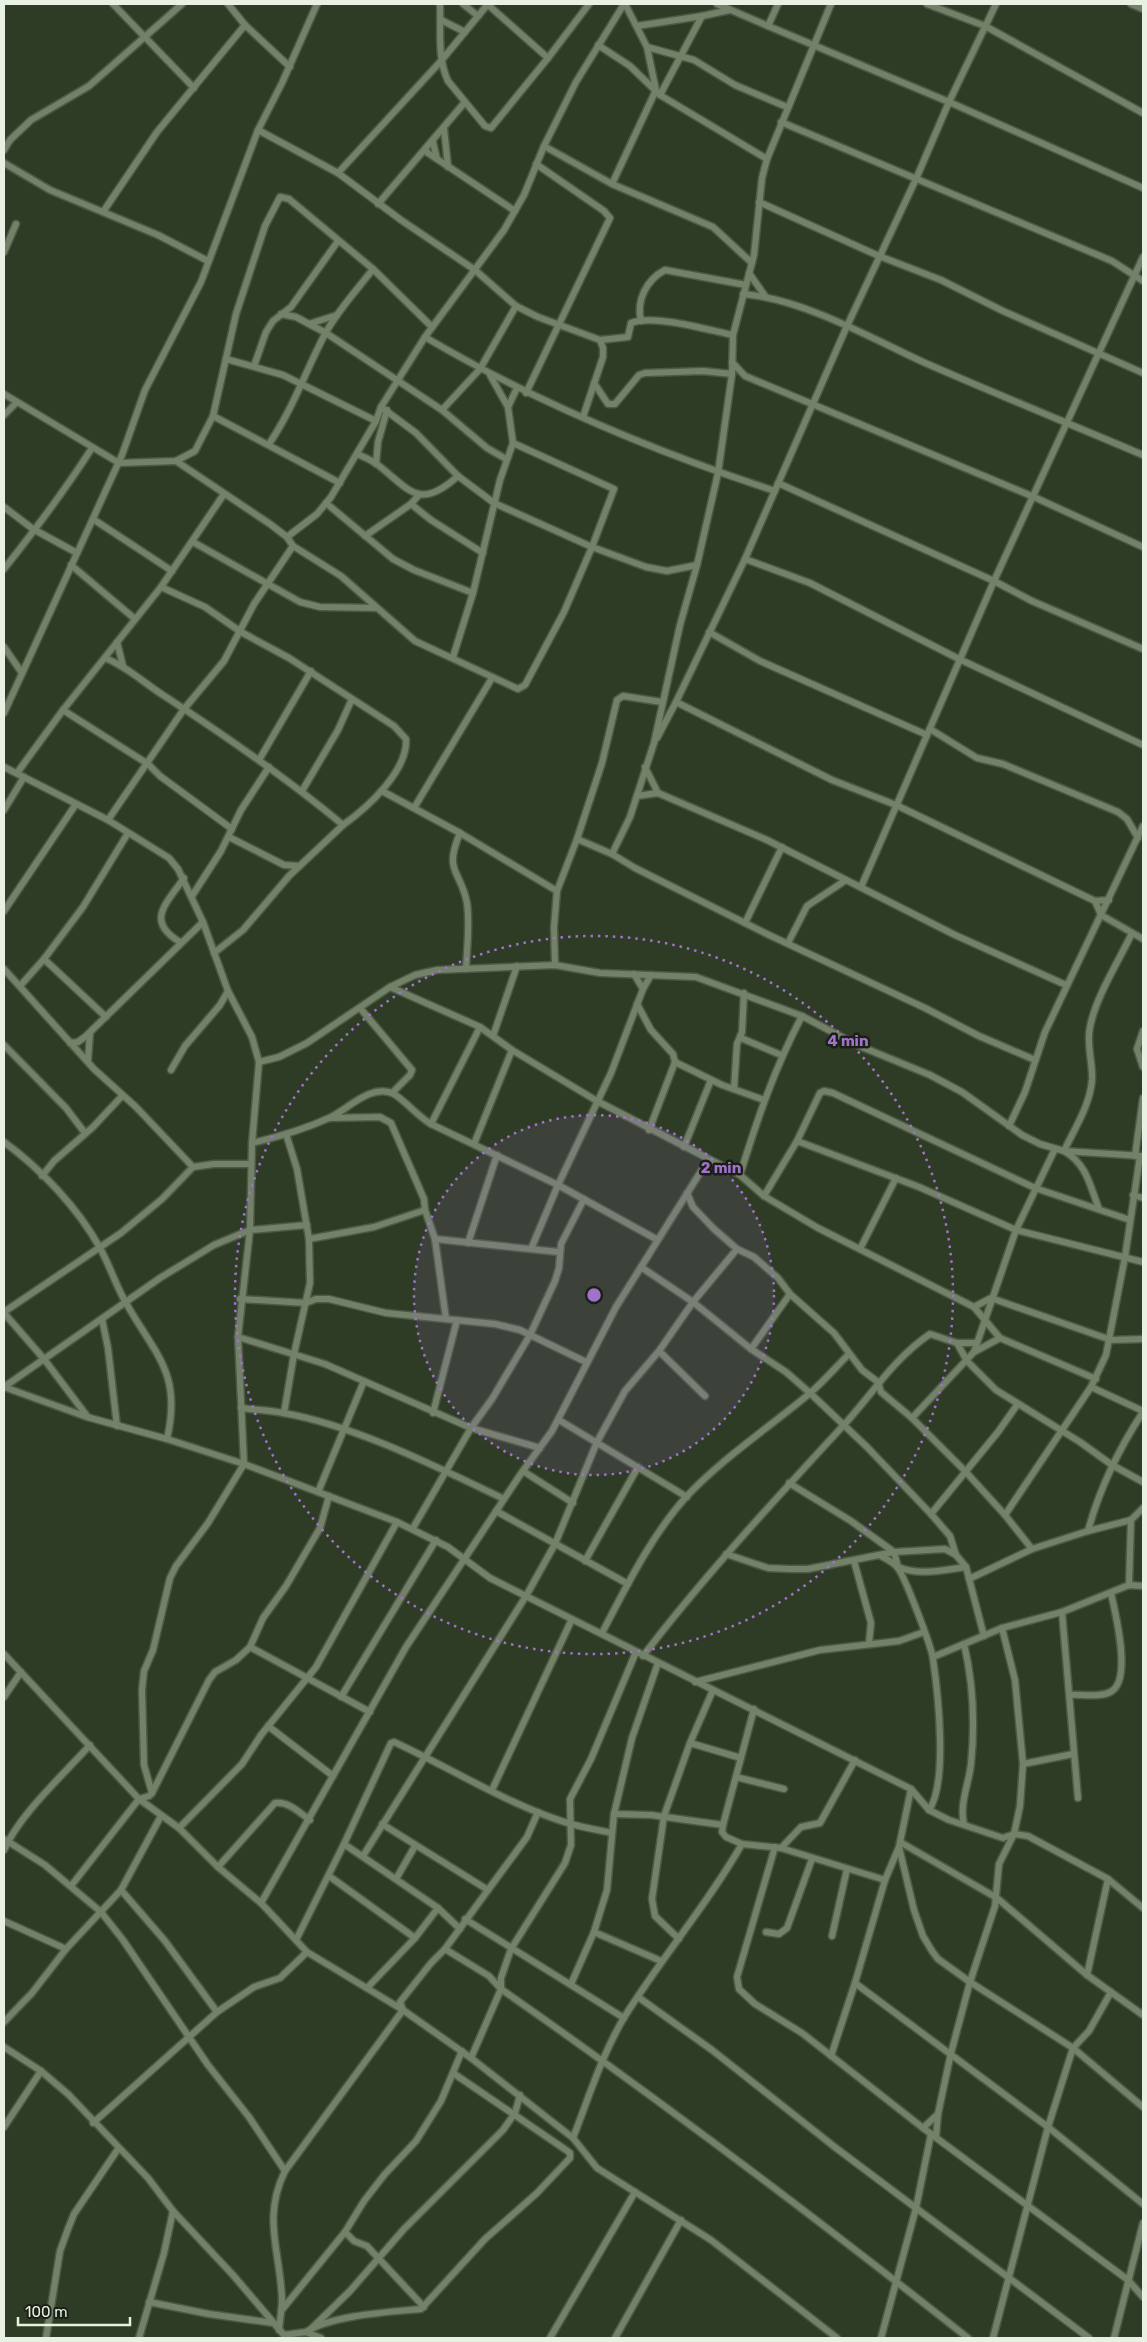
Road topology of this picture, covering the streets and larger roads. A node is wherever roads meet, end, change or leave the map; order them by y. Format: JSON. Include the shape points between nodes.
{"nodes":[{"id":1,"x":113,"y":4,"type":"edge"},
{"id":2,"x":182,"y":4,"type":"edge"},
{"id":3,"x":228,"y":4,"type":"edge"},
{"id":4,"x":317,"y":4,"type":"edge"},
{"id":5,"x":440,"y":4,"type":"edge"},
{"id":6,"x":463,"y":4,"type":"edge"},
{"id":7,"x":488,"y":4,"type":"edge"},
{"id":8,"x":589,"y":4,"type":"edge"},
{"id":9,"x":624,"y":4,"type":"edge"},
{"id":10,"x":717,"y":4,"type":"edge"},
{"id":11,"x":778,"y":4,"type":"edge"},
{"id":12,"x":831,"y":4,"type":"edge"},
{"id":13,"x":927,"y":4,"type":"edge"},
{"id":14,"x":996,"y":4,"type":"edge"},
{"id":15,"x":1131,"y":4,"type":"edge"},
{"id":16,"x":1143,"y":9,"type":"edge"},
{"id":17,"x":730,"y":10,"type":"junction"},
{"id":18,"x":478,"y":16,"type":"junction"},
{"id":19,"x":702,"y":16,"type":"junction"},
{"id":20,"x":441,"y":20,"type":"junction"},
{"id":21,"x":245,"y":25,"type":"junction"},
{"id":22,"x":637,"y":26,"type":"junction"},
{"id":23,"x":768,"y":26,"type":"junction"},
{"id":24,"x":985,"y":26,"type":"junction"},
{"id":25,"x":465,"y":32,"type":"junction"},
{"id":26,"x":144,"y":36,"type":"junction"},
{"id":27,"x":598,"y":45,"type":"junction"},
{"id":28,"x":814,"y":45,"type":"junction"},
{"id":29,"x":647,"y":47,"type":"junction"},
{"id":30,"x":683,"y":56,"type":"junction"},
{"id":31,"x":548,"y":58,"type":"junction"},
{"id":32,"x":442,"y":61,"type":"junction"},
{"id":33,"x":290,"y":67,"type":"junction"},
{"id":34,"x":194,"y":88,"type":"junction"},
{"id":35,"x":658,"y":92,"type":"junction"},
{"id":36,"x":465,"y":102,"type":"junction"},
{"id":37,"x":949,"y":102,"type":"junction"},
{"id":38,"x":787,"y":107,"type":"junction"},
{"id":39,"x":1143,"y":113,"type":"edge"},
{"id":40,"x":781,"y":122,"type":"junction"},
{"id":41,"x":444,"y":128,"type":"junction"},
{"id":42,"x":258,"y":130,"type":"junction"},
{"id":43,"x":433,"y":142,"type":"junction"},
{"id":44,"x":544,"y":146,"type":"junction"},
{"id":45,"x":4,"y":150,"type":"edge"},
{"id":46,"x":425,"y":151,"type":"junction"},
{"id":47,"x":767,"y":159,"type":"junction"},
{"id":48,"x":437,"y":160,"type":"junction"},
{"id":49,"x":4,"y":163,"type":"edge"},
{"id":50,"x":536,"y":164,"type":"junction"},
{"id":51,"x":448,"y":167,"type":"junction"},
{"id":52,"x":338,"y":173,"type":"junction"},
{"id":53,"x":916,"y":179,"type":"junction"},
{"id":54,"x":612,"y":184,"type":"junction"},
{"id":55,"x":1143,"y":188,"type":"edge"},
{"id":56,"x":759,"y":202,"type":"junction"},
{"id":57,"x":378,"y":204,"type":"junction"},
{"id":58,"x":515,"y":211,"type":"junction"},
{"id":59,"x":102,"y":212,"type":"junction"},
{"id":60,"x":16,"y":224,"type":"dead end"},
{"id":61,"x":338,"y":241,"type":"junction"},
{"id":62,"x":4,"y":252,"type":"edge"},
{"id":63,"x":879,"y":256,"type":"junction"},
{"id":64,"x":1143,"y":257,"type":"edge"},
{"id":65,"x":208,"y":261,"type":"junction"},
{"id":66,"x":752,"y":263,"type":"junction"},
{"id":67,"x":374,"y":269,"type":"junction"},
{"id":68,"x":475,"y":270,"type":"junction"},
{"id":69,"x":749,"y":273,"type":"junction"},
{"id":70,"x":1134,"y":276,"type":"junction"},
{"id":71,"x":1143,"y":281,"type":"edge"},
{"id":72,"x":746,"y":285,"type":"junction"},
{"id":73,"x":743,"y":294,"type":"junction"},
{"id":74,"x":765,"y":296,"type":"junction"},
{"id":75,"x":516,"y":306,"type":"junction"},
{"id":76,"x":291,"y":307,"type":"junction"},
{"id":77,"x":281,"y":314,"type":"junction"},
{"id":78,"x":337,"y":315,"type":"junction"},
{"id":79,"x":296,"y":317,"type":"junction"},
{"id":80,"x":641,"y":321,"type":"junction"},
{"id":81,"x":309,"y":324,"type":"junction"},
{"id":82,"x":560,"y":326,"type":"junction"},
{"id":83,"x":847,"y":326,"type":"junction"},
{"id":84,"x":432,"y":327,"type":"junction"},
{"id":85,"x":326,"y":333,"type":"junction"},
{"id":86,"x":733,"y":335,"type":"junction"},
{"id":87,"x":425,"y":337,"type":"junction"},
{"id":88,"x":600,"y":340,"type":"junction"},
{"id":89,"x":1099,"y":354,"type":"junction"},
{"id":90,"x":226,"y":359,"type":"junction"},
{"id":91,"x":732,"y":362,"type":"junction"},
{"id":92,"x":254,"y":366,"type":"junction"},
{"id":93,"x":480,"y":369,"type":"junction"},
{"id":94,"x":1143,"y":373,"type":"edge"},
{"id":95,"x":490,"y":375,"type":"junction"},
{"id":96,"x":745,"y":376,"type":"junction"},
{"id":97,"x":731,"y":377,"type":"junction"},
{"id":98,"x":397,"y":382,"type":"junction"},
{"id":99,"x":594,"y":383,"type":"junction"},
{"id":100,"x":303,"y":385,"type":"junction"},
{"id":101,"x":517,"y":388,"type":"junction"},
{"id":102,"x":526,"y":393,"type":"junction"},
{"id":103,"x":4,"y":394,"type":"edge"},
{"id":104,"x":17,"y":402,"type":"junction"},
{"id":105,"x":812,"y":404,"type":"junction"},
{"id":106,"x":508,"y":407,"type":"junction"},
{"id":107,"x":384,"y":408,"type":"junction"},
{"id":108,"x":442,"y":410,"type":"junction"},
{"id":109,"x":4,"y":415,"type":"edge"},
{"id":110,"x":213,"y":416,"type":"junction"},
{"id":111,"x":583,"y":418,"type":"junction"},
{"id":112,"x":376,"y":421,"type":"junction"},
{"id":113,"x":1068,"y":423,"type":"junction"},
{"id":114,"x":513,"y":443,"type":"junction"},
{"id":115,"x":269,"y":444,"type":"junction"},
{"id":116,"x":92,"y":448,"type":"junction"},
{"id":117,"x":357,"y":454,"type":"junction"},
{"id":118,"x":1143,"y":455,"type":"edge"},
{"id":119,"x":506,"y":459,"type":"junction"},
{"id":120,"x":176,"y":461,"type":"junction"},
{"id":121,"x":118,"y":463,"type":"junction"},
{"id":122,"x":376,"y":464,"type":"junction"},
{"id":123,"x":718,"y":473,"type":"junction"},
{"id":124,"x":458,"y":476,"type":"junction"},
{"id":125,"x":340,"y":483,"type":"junction"},
{"id":126,"x":778,"y":483,"type":"junction"},
{"id":127,"x":775,"y":491,"type":"junction"},
{"id":128,"x":224,"y":494,"type":"junction"},
{"id":129,"x":418,"y":496,"type":"junction"},
{"id":130,"x":1034,"y":497,"type":"junction"},
{"id":131,"x":326,"y":503,"type":"junction"},
{"id":132,"x":494,"y":503,"type":"junction"},
{"id":133,"x":411,"y":504,"type":"junction"},
{"id":134,"x":4,"y":507,"type":"edge"},
{"id":135,"x":93,"y":518,"type":"junction"},
{"id":136,"x":33,"y":529,"type":"junction"},
{"id":137,"x":365,"y":536,"type":"junction"},
{"id":138,"x":287,"y":537,"type":"junction"},
{"id":139,"x":193,"y":542,"type":"junction"},
{"id":140,"x":293,"y":546,"type":"junction"},
{"id":141,"x":592,"y":547,"type":"junction"},
{"id":142,"x":1143,"y":547,"type":"edge"},
{"id":143,"x":77,"y":553,"type":"junction"},
{"id":144,"x":483,"y":553,"type":"junction"},
{"id":145,"x":745,"y":559,"type":"junction"},
{"id":146,"x":71,"y":565,"type":"junction"},
{"id":147,"x":697,"y":565,"type":"junction"},
{"id":148,"x":4,"y":569,"type":"edge"},
{"id":149,"x":172,"y":571,"type":"junction"},
{"id":150,"x":994,"y":581,"type":"junction"},
{"id":151,"x":268,"y":584,"type":"junction"},
{"id":152,"x":161,"y":587,"type":"junction"},
{"id":153,"x":473,"y":593,"type":"junction"},
{"id":154,"x":377,"y":608,"type":"junction"},
{"id":155,"x":135,"y":619,"type":"junction"},
{"id":156,"x":241,"y":632,"type":"junction"},
{"id":157,"x":709,"y":632,"type":"junction"},
{"id":158,"x":117,"y":642,"type":"junction"},
{"id":159,"x":4,"y":646,"type":"edge"},
{"id":160,"x":1143,"y":649,"type":"edge"},
{"id":161,"x":453,"y":657,"type":"junction"},
{"id":162,"x":105,"y":658,"type":"junction"},
{"id":163,"x":959,"y":659,"type":"junction"},
{"id":164,"x":123,"y":666,"type":"junction"},
{"id":165,"x":310,"y":671,"type":"junction"},
{"id":166,"x":22,"y":673,"type":"junction"},
{"id":167,"x":492,"y":678,"type":"junction"},
{"id":168,"x":352,"y":699,"type":"junction"},
{"id":169,"x":662,"y":702,"type":"junction"},
{"id":170,"x":676,"y":702,"type":"junction"},
{"id":171,"x":184,"y":709,"type":"junction"},
{"id":172,"x":63,"y":710,"type":"junction"},
{"id":173,"x":4,"y":713,"type":"edge"},
{"id":174,"x":928,"y":732,"type":"junction"},
{"id":175,"x":654,"y":743,"type":"junction"},
{"id":176,"x":1143,"y":745,"type":"edge"},
{"id":177,"x":259,"y":760,"type":"junction"},
{"id":178,"x":148,"y":764,"type":"junction"},
{"id":179,"x":4,"y":767,"type":"edge"},
{"id":180,"x":269,"y":767,"type":"junction"},
{"id":181,"x":645,"y":767,"type":"junction"},
{"id":182,"x":17,"y":773,"type":"junction"},
{"id":183,"x":24,"y":777,"type":"junction"},
{"id":184,"x":302,"y":791,"type":"junction"},
{"id":185,"x":382,"y":791,"type":"junction"},
{"id":186,"x":658,"y":792,"type":"junction"},
{"id":187,"x":637,"y":796,"type":"junction"},
{"id":188,"x":76,"y":804,"type":"junction"},
{"id":189,"x":896,"y":805,"type":"junction"},
{"id":190,"x":414,"y":808,"type":"junction"},
{"id":191,"x":4,"y":810,"type":"edge"},
{"id":192,"x":108,"y":820,"type":"junction"},
{"id":193,"x":343,"y":825,"type":"junction"},
{"id":194,"x":1143,"y":826,"type":"edge"},
{"id":195,"x":232,"y":829,"type":"junction"},
{"id":196,"x":128,"y":832,"type":"junction"},
{"id":197,"x":460,"y":833,"type":"junction"},
{"id":198,"x":229,"y":837,"type":"junction"},
{"id":199,"x":1138,"y":838,"type":"junction"},
{"id":200,"x":577,"y":839,"type":"junction"},
{"id":201,"x":782,"y":848,"type":"junction"},
{"id":202,"x":612,"y":854,"type":"junction"},
{"id":203,"x":284,"y":865,"type":"junction"},
{"id":204,"x":299,"y":866,"type":"junction"},
{"id":205,"x":289,"y":876,"type":"junction"},
{"id":206,"x":184,"y":878,"type":"junction"},
{"id":207,"x":846,"y":880,"type":"junction"},
{"id":208,"x":861,"y":887,"type":"junction"},
{"id":209,"x":557,"y":891,"type":"junction"},
{"id":210,"x":192,"y":896,"type":"junction"},
{"id":211,"x":1108,"y":900,"type":"junction"},
{"id":212,"x":1095,"y":902,"type":"junction"},
{"id":213,"x":4,"y":911,"type":"edge"},
{"id":214,"x":1101,"y":915,"type":"junction"},
{"id":215,"x":202,"y":922,"type":"junction"},
{"id":216,"x":745,"y":923,"type":"junction"},
{"id":217,"x":1132,"y":933,"type":"junction"},
{"id":218,"x":1143,"y":939,"type":"edge"},
{"id":219,"x":180,"y":942,"type":"junction"},
{"id":220,"x":788,"y":943,"type":"junction"},
{"id":221,"x":214,"y":954,"type":"junction"},
{"id":222,"x":44,"y":959,"type":"junction"},
{"id":223,"x":555,"y":965,"type":"junction"},
{"id":224,"x":517,"y":966,"type":"junction"},
{"id":225,"x":4,"y":969,"type":"edge"},
{"id":226,"x":466,"y":969,"type":"junction"},
{"id":227,"x":634,"y":974,"type":"junction"},
{"id":228,"x":651,"y":975,"type":"junction"},
{"id":229,"x":1066,"y":985,"type":"junction"},
{"id":230,"x":20,"y":986,"type":"junction"},
{"id":231,"x":390,"y":987,"type":"junction"},
{"id":232,"x":643,"y":989,"type":"junction"},
{"id":233,"x":228,"y":991,"type":"junction"},
{"id":234,"x":744,"y":993,"type":"junction"},
{"id":235,"x":637,"y":1004,"type":"junction"},
{"id":236,"x":360,"y":1008,"type":"junction"},
{"id":237,"x":802,"y":1016,"type":"junction"},
{"id":238,"x":106,"y":1017,"type":"junction"},
{"id":239,"x":480,"y":1027,"type":"junction"},
{"id":240,"x":1143,"y":1031,"type":"edge"},
{"id":241,"x":90,"y":1033,"type":"junction"},
{"id":242,"x":493,"y":1036,"type":"junction"},
{"id":243,"x":741,"y":1038,"type":"junction"},
{"id":244,"x":70,"y":1043,"type":"junction"},
{"id":245,"x":4,"y":1045,"type":"edge"},
{"id":246,"x":512,"y":1050,"type":"junction"},
{"id":247,"x":781,"y":1056,"type":"junction"},
{"id":248,"x":88,"y":1060,"type":"junction"},
{"id":249,"x":1035,"y":1060,"type":"junction"},
{"id":250,"x":259,"y":1062,"type":"junction"},
{"id":251,"x":675,"y":1062,"type":"junction"},
{"id":252,"x":1143,"y":1067,"type":"edge"},
{"id":253,"x":171,"y":1070,"type":"dead end"},
{"id":254,"x":711,"y":1080,"type":"junction"},
{"id":255,"x":734,"y":1089,"type":"junction"},
{"id":256,"x":392,"y":1094,"type":"junction"},
{"id":257,"x":122,"y":1096,"type":"junction"},
{"id":258,"x":1143,"y":1098,"type":"edge"},
{"id":259,"x":764,"y":1100,"type":"junction"},
{"id":260,"x":597,"y":1101,"type":"junction"},
{"id":261,"x":329,"y":1118,"type":"junction"},
{"id":262,"x":431,"y":1124,"type":"junction"},
{"id":263,"x":1009,"y":1126,"type":"junction"},
{"id":264,"x":650,"y":1130,"type":"junction"},
{"id":265,"x":85,"y":1133,"type":"junction"},
{"id":266,"x":286,"y":1134,"type":"junction"},
{"id":267,"x":797,"y":1141,"type":"junction"},
{"id":268,"x":4,"y":1142,"type":"edge"},
{"id":269,"x":252,"y":1142,"type":"junction"},
{"id":270,"x":474,"y":1144,"type":"junction"},
{"id":271,"x":684,"y":1148,"type":"junction"},
{"id":272,"x":1056,"y":1149,"type":"junction"},
{"id":273,"x":1064,"y":1151,"type":"junction"},
{"id":274,"x":497,"y":1155,"type":"junction"},
{"id":275,"x":1139,"y":1156,"type":"edge"},
{"id":276,"x":708,"y":1160,"type":"junction"},
{"id":277,"x":251,"y":1164,"type":"junction"},
{"id":278,"x":193,"y":1166,"type":"junction"},
{"id":279,"x":740,"y":1175,"type":"junction"},
{"id":280,"x":42,"y":1176,"type":"junction"},
{"id":281,"x":896,"y":1178,"type":"junction"},
{"id":282,"x":558,"y":1185,"type":"junction"},
{"id":283,"x":1035,"y":1188,"type":"junction"},
{"id":284,"x":687,"y":1193,"type":"junction"},
{"id":285,"x":1133,"y":1195,"type":"junction"},
{"id":286,"x":764,"y":1196,"type":"junction"},
{"id":287,"x":1143,"y":1198,"type":"edge"},
{"id":288,"x":584,"y":1199,"type":"junction"},
{"id":289,"x":680,"y":1203,"type":"junction"},
{"id":290,"x":693,"y":1207,"type":"junction"},
{"id":291,"x":425,"y":1210,"type":"junction"},
{"id":292,"x":1099,"y":1210,"type":"junction"},
{"id":293,"x":1130,"y":1220,"type":"junction"},
{"id":294,"x":307,"y":1226,"type":"junction"},
{"id":295,"x":250,"y":1230,"type":"junction"},
{"id":296,"x":1016,"y":1230,"type":"junction"},
{"id":297,"x":309,"y":1239,"type":"junction"},
{"id":298,"x":434,"y":1239,"type":"junction"},
{"id":299,"x":656,"y":1239,"type":"junction"},
{"id":300,"x":468,"y":1243,"type":"junction"},
{"id":301,"x":100,"y":1248,"type":"junction"},
{"id":302,"x":531,"y":1249,"type":"junction"},
{"id":303,"x":737,"y":1249,"type":"junction"},
{"id":304,"x":860,"y":1249,"type":"junction"},
{"id":305,"x":559,"y":1252,"type":"junction"},
{"id":306,"x":1125,"y":1257,"type":"junction"},
{"id":307,"x":1143,"y":1262,"type":"edge"},
{"id":308,"x":641,"y":1267,"type":"junction"},
{"id":309,"x":790,"y":1294,"type":"junction"},
{"id":310,"x":992,"y":1298,"type":"junction"},
{"id":311,"x":240,"y":1299,"type":"junction"},
{"id":312,"x":693,"y":1302,"type":"junction"},
{"id":313,"x":126,"y":1303,"type":"junction"},
{"id":314,"x":306,"y":1303,"type":"junction"},
{"id":315,"x":974,"y":1307,"type":"junction"},
{"id":316,"x":4,"y":1313,"type":"edge"},
{"id":317,"x":102,"y":1319,"type":"junction"},
{"id":318,"x":446,"y":1320,"type":"junction"},
{"id":319,"x":457,"y":1320,"type":"junction"},
{"id":320,"x":984,"y":1321,"type":"junction"},
{"id":321,"x":530,"y":1335,"type":"junction"},
{"id":322,"x":238,"y":1337,"type":"junction"},
{"id":323,"x":1000,"y":1338,"type":"junction"},
{"id":324,"x":1143,"y":1339,"type":"edge"},
{"id":325,"x":1110,"y":1340,"type":"junction"},
{"id":326,"x":957,"y":1343,"type":"junction"},
{"id":327,"x":977,"y":1343,"type":"junction"},
{"id":328,"x":751,"y":1349,"type":"junction"},
{"id":329,"x":659,"y":1351,"type":"junction"},
{"id":330,"x":974,"y":1352,"type":"junction"},
{"id":331,"x":294,"y":1354,"type":"junction"},
{"id":332,"x":849,"y":1354,"type":"junction"},
{"id":333,"x":44,"y":1359,"type":"junction"},
{"id":334,"x":967,"y":1361,"type":"junction"},
{"id":335,"x":586,"y":1362,"type":"junction"},
{"id":336,"x":1096,"y":1379,"type":"junction"},
{"id":337,"x":364,"y":1381,"type":"junction"},
{"id":338,"x":878,"y":1382,"type":"junction"},
{"id":339,"x":4,"y":1387,"type":"edge"},
{"id":340,"x":1092,"y":1387,"type":"junction"},
{"id":341,"x":810,"y":1393,"type":"junction"},
{"id":342,"x":705,"y":1396,"type":"dead end"},
{"id":343,"x":1017,"y":1405,"type":"junction"},
{"id":344,"x":241,"y":1408,"type":"junction"},
{"id":345,"x":1143,"y":1412,"type":"edge"},
{"id":346,"x":284,"y":1413,"type":"junction"},
{"id":347,"x":434,"y":1413,"type":"junction"},
{"id":348,"x":88,"y":1417,"type":"junction"},
{"id":349,"x":912,"y":1418,"type":"junction"},
{"id":350,"x":559,"y":1420,"type":"junction"},
{"id":351,"x":844,"y":1425,"type":"junction"},
{"id":352,"x":118,"y":1426,"type":"junction"},
{"id":353,"x":471,"y":1428,"type":"junction"},
{"id":354,"x":342,"y":1430,"type":"junction"},
{"id":355,"x":1061,"y":1430,"type":"junction"},
{"id":356,"x":167,"y":1439,"type":"junction"},
{"id":357,"x":597,"y":1442,"type":"junction"},
{"id":358,"x":540,"y":1448,"type":"junction"},
{"id":359,"x":244,"y":1464,"type":"junction"},
{"id":360,"x":1112,"y":1465,"type":"junction"},
{"id":361,"x":638,"y":1467,"type":"junction"},
{"id":362,"x":445,"y":1471,"type":"junction"},
{"id":363,"x":523,"y":1471,"type":"junction"},
{"id":364,"x":965,"y":1471,"type":"junction"},
{"id":365,"x":1143,"y":1482,"type":"edge"},
{"id":366,"x":789,"y":1483,"type":"junction"},
{"id":367,"x":318,"y":1492,"type":"junction"},
{"id":368,"x":329,"y":1496,"type":"junction"},
{"id":369,"x":687,"y":1497,"type":"junction"},
{"id":370,"x":504,"y":1499,"type":"junction"},
{"id":371,"x":572,"y":1503,"type":"junction"},
{"id":372,"x":1143,"y":1508,"type":"edge"},
{"id":373,"x":496,"y":1511,"type":"junction"},
{"id":374,"x":931,"y":1514,"type":"junction"},
{"id":375,"x":1005,"y":1515,"type":"junction"},
{"id":376,"x":1131,"y":1520,"type":"junction"},
{"id":377,"x":397,"y":1522,"type":"junction"},
{"id":378,"x":413,"y":1528,"type":"junction"},
{"id":379,"x":1088,"y":1531,"type":"junction"},
{"id":380,"x":436,"y":1540,"type":"junction"},
{"id":381,"x":555,"y":1544,"type":"junction"},
{"id":382,"x":1032,"y":1549,"type":"junction"},
{"id":383,"x":894,"y":1552,"type":"junction"},
{"id":384,"x":726,"y":1554,"type":"junction"},
{"id":385,"x":956,"y":1555,"type":"junction"},
{"id":386,"x":881,"y":1556,"type":"junction"},
{"id":387,"x":465,"y":1559,"type":"junction"},
{"id":388,"x":854,"y":1560,"type":"junction"},
{"id":389,"x":585,"y":1561,"type":"junction"},
{"id":390,"x":898,"y":1567,"type":"junction"},
{"id":391,"x":966,"y":1567,"type":"junction"},
{"id":392,"x":970,"y":1579,"type":"junction"},
{"id":393,"x":628,"y":1584,"type":"junction"},
{"id":394,"x":1129,"y":1585,"type":"junction"},
{"id":395,"x":1143,"y":1586,"type":"edge"},
{"id":396,"x":1111,"y":1593,"type":"junction"},
{"id":397,"x":526,"y":1596,"type":"junction"},
{"id":398,"x":1062,"y":1612,"type":"junction"},
{"id":399,"x":572,"y":1620,"type":"junction"},
{"id":400,"x":1002,"y":1628,"type":"junction"},
{"id":401,"x":924,"y":1632,"type":"junction"},
{"id":402,"x":602,"y":1633,"type":"junction"},
{"id":403,"x":984,"y":1636,"type":"junction"},
{"id":404,"x":869,"y":1643,"type":"junction"},
{"id":405,"x":964,"y":1644,"type":"junction"},
{"id":406,"x":250,"y":1647,"type":"junction"},
{"id":407,"x":636,"y":1652,"type":"junction"},
{"id":408,"x":4,"y":1654,"type":"edge"},
{"id":409,"x":643,"y":1656,"type":"junction"},
{"id":410,"x":933,"y":1656,"type":"junction"},
{"id":411,"x":658,"y":1663,"type":"junction"},
{"id":412,"x":21,"y":1672,"type":"junction"},
{"id":413,"x":307,"y":1678,"type":"junction"},
{"id":414,"x":695,"y":1682,"type":"junction"},
{"id":415,"x":713,"y":1690,"type":"junction"},
{"id":416,"x":1070,"y":1695,"type":"junction"},
{"id":417,"x":4,"y":1697,"type":"edge"},
{"id":418,"x":341,"y":1697,"type":"junction"},
{"id":419,"x":754,"y":1709,"type":"junction"},
{"id":420,"x":370,"y":1712,"type":"junction"},
{"id":421,"x":268,"y":1726,"type":"junction"},
{"id":422,"x":690,"y":1743,"type":"junction"},
{"id":423,"x":90,"y":1745,"type":"junction"},
{"id":424,"x":1073,"y":1754,"type":"junction"},
{"id":425,"x":426,"y":1757,"type":"junction"},
{"id":426,"x":741,"y":1758,"type":"junction"},
{"id":427,"x":855,"y":1760,"type":"junction"},
{"id":428,"x":1024,"y":1764,"type":"junction"},
{"id":429,"x":333,"y":1776,"type":"junction"},
{"id":430,"x":736,"y":1777,"type":"junction"},
{"id":431,"x":784,"y":1789,"type":"dead end"},
{"id":432,"x":910,"y":1789,"type":"junction"},
{"id":433,"x":492,"y":1790,"type":"junction"},
{"id":434,"x":152,"y":1793,"type":"junction"},
{"id":435,"x":1078,"y":1798,"type":"dead end"},
{"id":436,"x":138,"y":1799,"type":"junction"},
{"id":437,"x":929,"y":1810,"type":"junction"},
{"id":438,"x":538,"y":1812,"type":"junction"},
{"id":439,"x":614,"y":1814,"type":"junction"},
{"id":440,"x":161,"y":1816,"type":"junction"},
{"id":441,"x":664,"y":1816,"type":"junction"},
{"id":442,"x":310,"y":1820,"type":"junction"},
{"id":443,"x":382,"y":1824,"type":"junction"},
{"id":444,"x":572,"y":1824,"type":"junction"},
{"id":445,"x":964,"y":1824,"type":"junction"},
{"id":446,"x":723,"y":1825,"type":"junction"},
{"id":447,"x":179,"y":1828,"type":"junction"},
{"id":448,"x":612,"y":1833,"type":"junction"},
{"id":449,"x":1014,"y":1834,"type":"junction"},
{"id":450,"x":6,"y":1840,"type":"edge"},
{"id":451,"x":344,"y":1844,"type":"junction"},
{"id":452,"x":742,"y":1844,"type":"junction"},
{"id":453,"x":900,"y":1844,"type":"junction"},
{"id":454,"x":415,"y":1846,"type":"junction"},
{"id":455,"x":778,"y":1847,"type":"junction"},
{"id":456,"x":4,"y":1850,"type":"edge"},
{"id":457,"x":363,"y":1856,"type":"junction"},
{"id":458,"x":812,"y":1859,"type":"junction"},
{"id":459,"x":218,"y":1867,"type":"junction"},
{"id":460,"x":848,"y":1869,"type":"junction"},
{"id":461,"x":329,"y":1876,"type":"junction"},
{"id":462,"x":396,"y":1879,"type":"junction"},
{"id":463,"x":1108,"y":1879,"type":"junction"},
{"id":464,"x":885,"y":1880,"type":"junction"},
{"id":465,"x":71,"y":1886,"type":"junction"},
{"id":466,"x":121,"y":1890,"type":"junction"},
{"id":467,"x":488,"y":1890,"type":"junction"},
{"id":468,"x":997,"y":1898,"type":"junction"},
{"id":469,"x":261,"y":1904,"type":"junction"},
{"id":470,"x":438,"y":1908,"type":"junction"},
{"id":471,"x":1143,"y":1908,"type":"edge"},
{"id":472,"x":101,"y":1912,"type":"junction"},
{"id":473,"x":465,"y":1919,"type":"junction"},
{"id":474,"x":4,"y":1921,"type":"edge"},
{"id":475,"x":460,"y":1929,"type":"junction"},
{"id":476,"x":594,"y":1932,"type":"junction"},
{"id":477,"x":766,"y":1932,"type":"dead end"},
{"id":478,"x":832,"y":1936,"type":"dead end"},
{"id":479,"x":415,"y":1938,"type":"junction"},
{"id":480,"x":679,"y":1939,"type":"junction"},
{"id":481,"x":296,"y":1940,"type":"junction"},
{"id":482,"x":66,"y":1949,"type":"junction"},
{"id":483,"x":445,"y":1949,"type":"junction"},
{"id":484,"x":511,"y":1949,"type":"junction"},
{"id":485,"x":307,"y":1952,"type":"junction"},
{"id":486,"x":662,"y":1961,"type":"junction"},
{"id":487,"x":1087,"y":1975,"type":"junction"},
{"id":488,"x":970,"y":1982,"type":"junction"},
{"id":489,"x":855,"y":1983,"type":"junction"},
{"id":490,"x":571,"y":1984,"type":"junction"},
{"id":491,"x":367,"y":1988,"type":"junction"},
{"id":492,"x":501,"y":1988,"type":"junction"},
{"id":493,"x":1111,"y":1992,"type":"junction"},
{"id":494,"x":638,"y":1997,"type":"junction"},
{"id":495,"x":403,"y":2010,"type":"junction"},
{"id":496,"x":217,"y":2012,"type":"junction"},
{"id":497,"x":1143,"y":2015,"type":"edge"},
{"id":498,"x":624,"y":2018,"type":"junction"},
{"id":499,"x":4,"y":2022,"type":"edge"},
{"id":500,"x":189,"y":2037,"type":"junction"},
{"id":501,"x":4,"y":2047,"type":"edge"},
{"id":502,"x":1073,"y":2048,"type":"junction"},
{"id":503,"x":462,"y":2052,"type":"junction"},
{"id":504,"x":951,"y":2053,"type":"junction"},
{"id":505,"x":831,"y":2056,"type":"junction"},
{"id":506,"x":471,"y":2058,"type":"junction"},
{"id":507,"x":602,"y":2060,"type":"junction"},
{"id":508,"x":41,"y":2071,"type":"junction"},
{"id":509,"x":453,"y":2074,"type":"junction"},
{"id":510,"x":520,"y":2095,"type":"junction"},
{"id":511,"x":1143,"y":2107,"type":"edge"},
{"id":512,"x":515,"y":2113,"type":"junction"},
{"id":513,"x":938,"y":2114,"type":"junction"},
{"id":514,"x":93,"y":2123,"type":"junction"},
{"id":515,"x":4,"y":2127,"type":"edge"},
{"id":516,"x":1048,"y":2127,"type":"junction"},
{"id":517,"x":923,"y":2128,"type":"junction"},
{"id":518,"x":933,"y":2135,"type":"junction"},
{"id":519,"x":573,"y":2138,"type":"junction"},
{"id":520,"x":118,"y":2149,"type":"junction"},
{"id":521,"x":286,"y":2170,"type":"junction"},
{"id":522,"x":635,"y":2192,"type":"junction"},
{"id":523,"x":1143,"y":2204,"type":"edge"},
{"id":524,"x":1029,"y":2205,"type":"junction"},
{"id":525,"x":916,"y":2208,"type":"junction"},
{"id":526,"x":173,"y":2211,"type":"junction"},
{"id":527,"x":681,"y":2220,"type":"junction"},
{"id":528,"x":1143,"y":2223,"type":"edge"},
{"id":529,"x":345,"y":2232,"type":"junction"},
{"id":530,"x":377,"y":2258,"type":"junction"},
{"id":531,"x":1010,"y":2278,"type":"junction"},
{"id":532,"x":1128,"y":2280,"type":"junction"},
{"id":533,"x":898,"y":2282,"type":"junction"},
{"id":534,"x":1143,"y":2297,"type":"edge"},
{"id":535,"x":149,"y":2302,"type":"junction"},
{"id":536,"x":424,"y":2306,"type":"junction"},
{"id":537,"x":281,"y":2311,"type":"junction"},
{"id":538,"x":274,"y":2323,"type":"junction"},
{"id":539,"x":308,"y":2330,"type":"junction"},
{"id":540,"x":283,"y":2334,"type":"edge"},
{"id":541,"x":46,"y":2338,"type":"edge"},
{"id":542,"x":139,"y":2338,"type":"edge"},
{"id":543,"x":320,"y":2338,"type":"edge"},
{"id":544,"x":550,"y":2338,"type":"edge"},
{"id":545,"x":615,"y":2338,"type":"edge"},
{"id":546,"x":837,"y":2338,"type":"edge"},
{"id":547,"x":881,"y":2338,"type":"edge"},
{"id":548,"x":968,"y":2338,"type":"edge"},
{"id":549,"x":993,"y":2338,"type":"edge"},
{"id":550,"x":1089,"y":2338,"type":"edge"},
{"id":551,"x":1114,"y":2338,"type":"edge"}],
"edges":[{"from":1,"to":26,"type":"street"},
{"from":2,"to":26,"type":"street"},
{"from":3,"to":21,"type":"street"},
{"from":4,"to":33,"type":"street"},
{"from":5,"to":20,"type":"street"},
{"from":6,"to":18,"type":"street"},
{"from":7,"to":18,"type":"street"},
{"from":7,"to":31,"type":"street"},
{"from":8,"to":31,"type":"street"},
{"from":9,"to":22,"type":"street"},
{"from":9,"to":27,"type":"street"},
{"from":10,"to":17,"type":"street"},
{"from":11,"to":23,"type":"street"},
{"from":12,"to":28,"type":"street"},
{"from":13,"to":24,"type":"street"},
{"from":14,"to":24,"type":"street"},
{"from":15,"to":16,"type":"street"},
{"from":17,"to":19,"type":"street"},
{"from":17,"to":23,"type":"street"},
{"from":18,"to":25,"type":"street"},
{"from":19,"to":22,"type":"street"},
{"from":19,"to":30,"type":"street"},
{"from":20,"to":25,"type":"street"},
{"from":20,"to":32,"type":"street"},
{"from":21,"to":33,"type":"street"},
{"from":21,"to":34,"type":"street"},
{"from":22,"to":29,"type":"street"},
{"from":23,"to":28,"type":"street"},
{"from":24,"to":37,"type":"street"},
{"from":24,"to":39,"type":"street"},
{"from":25,"to":32,"type":"street"},
{"from":26,"to":34,"type":"street"},
{"from":26,"to":45,"type":"street","via":[[88,86],[30,120]]},
{"from":27,"to":35,"type":"street","via":[[630,66]]},
{"from":27,"to":44,"type":"street"},
{"from":28,"to":37,"type":"street"},
{"from":28,"to":38,"type":"street"},
{"from":29,"to":30,"type":"street"},
{"from":29,"to":35,"type":"street"},
{"from":30,"to":35,"type":"street"},
{"from":30,"to":38,"type":"street","via":[[735,85]]},
{"from":31,"to":36,"type":"street","via":[[491,128],[485,126]]},
{"from":32,"to":36,"type":"street","via":[[448,81]]},
{"from":32,"to":52,"type":"street"},
{"from":33,"to":42,"type":"street"},
{"from":34,"to":59,"type":"street","via":[[157,132]]},
{"from":35,"to":47,"type":"street"},
{"from":35,"to":54,"type":"street"},
{"from":36,"to":41,"type":"street"},
{"from":37,"to":53,"type":"street"},
{"from":37,"to":55,"type":"street"},
{"from":38,"to":40,"type":"street"},
{"from":40,"to":47,"type":"street"},
{"from":40,"to":53,"type":"street"},
{"from":41,"to":43,"type":"street"},
{"from":41,"to":51,"type":"street"},
{"from":42,"to":52,"type":"street"},
{"from":42,"to":65,"type":"street"},
{"from":43,"to":46,"type":"street"},
{"from":43,"to":48,"type":"street"},
{"from":44,"to":50,"type":"street"},
{"from":44,"to":54,"type":"street"},
{"from":46,"to":48,"type":"street"},
{"from":46,"to":57,"type":"street"},
{"from":47,"to":56,"type":"street"},
{"from":48,"to":51,"type":"street"},
{"from":49,"to":59,"type":"street","via":[[50,190]]},
{"from":50,"to":58,"type":"street"},
{"from":50,"to":82,"type":"street","via":[[610,218]]},
{"from":51,"to":58,"type":"street"},
{"from":52,"to":57,"type":"street"},
{"from":53,"to":63,"type":"street"},
{"from":53,"to":70,"type":"street","via":[[1112,261]]},
{"from":54,"to":66,"type":"street","via":[[713,227]]},
{"from":56,"to":63,"type":"street"},
{"from":56,"to":66,"type":"street"},
{"from":57,"to":68,"type":"street"},
{"from":58,"to":68,"type":"street"},
{"from":59,"to":65,"type":"street","via":[[158,235]]},
{"from":60,"to":62,"type":"street"},
{"from":61,"to":67,"type":"street"},
{"from":61,"to":76,"type":"street"},
{"from":61,"to":90,"type":"street","via":[[289,199],[280,197],[276,201],[236,314]]},
{"from":63,"to":83,"type":"street"},
{"from":63,"to":89,"type":"street","via":[[941,280]]},
{"from":64,"to":70,"type":"street"},
{"from":65,"to":121,"type":"street","via":[[201,282],[145,390]]},
{"from":66,"to":69,"type":"street"},
{"from":67,"to":78,"type":"street"},
{"from":67,"to":84,"type":"street"},
{"from":68,"to":75,"type":"street"},
{"from":68,"to":84,"type":"street"},
{"from":69,"to":72,"type":"street"},
{"from":69,"to":74,"type":"street"},
{"from":70,"to":71,"type":"street"},
{"from":70,"to":89,"type":"street"},
{"from":72,"to":73,"type":"street"},
{"from":72,"to":80,"type":"street","via":[[665,270],[651,281],[642,295],[638,310]]},
{"from":73,"to":74,"type":"street"},
{"from":73,"to":86,"type":"street"},
{"from":74,"to":83,"type":"street"},
{"from":75,"to":82,"type":"street"},
{"from":75,"to":93,"type":"street"},
{"from":76,"to":77,"type":"street"},
{"from":76,"to":79,"type":"street"},
{"from":77,"to":79,"type":"street"},
{"from":77,"to":92,"type":"street","via":[[266,332]]},
{"from":78,"to":81,"type":"street"},
{"from":78,"to":85,"type":"street"},
{"from":79,"to":81,"type":"street"},
{"from":80,"to":86,"type":"street","via":[[688,324]]},
{"from":80,"to":88,"type":"street","via":[[631,323],[628,337]]},
{"from":81,"to":85,"type":"street"},
{"from":82,"to":88,"type":"street"},
{"from":82,"to":102,"type":"street"},
{"from":83,"to":105,"type":"street"},
{"from":83,"to":113,"type":"street","via":[[975,385]]},
{"from":84,"to":87,"type":"street"},
{"from":85,"to":98,"type":"street"},
{"from":85,"to":100,"type":"street"},
{"from":86,"to":91,"type":"street"},
{"from":87,"to":93,"type":"street"},
{"from":87,"to":98,"type":"street"},
{"from":88,"to":99,"type":"street","via":[[603,358]]},
{"from":89,"to":94,"type":"street"},
{"from":89,"to":113,"type":"street"},
{"from":90,"to":92,"type":"street"},
{"from":90,"to":110,"type":"street"},
{"from":91,"to":96,"type":"street"},
{"from":91,"to":97,"type":"street"},
{"from":92,"to":100,"type":"street"},
{"from":93,"to":95,"type":"street"},
{"from":93,"to":108,"type":"street"},
{"from":95,"to":101,"type":"street"},
{"from":95,"to":106,"type":"street"},
{"from":96,"to":97,"type":"street"},
{"from":96,"to":105,"type":"street"},
{"from":97,"to":99,"type":"street","via":[[703,371],[645,373],[639,375],[612,405]]},
{"from":97,"to":123,"type":"street"},
{"from":98,"to":107,"type":"street"},
{"from":98,"to":108,"type":"street"},
{"from":99,"to":111,"type":"street"},
{"from":100,"to":112,"type":"street"},
{"from":100,"to":115,"type":"street"},
{"from":101,"to":102,"type":"street"},
{"from":101,"to":106,"type":"street"},
{"from":102,"to":111,"type":"street"},
{"from":103,"to":104,"type":"street"},
{"from":104,"to":109,"type":"street"},
{"from":104,"to":116,"type":"street"},
{"from":105,"to":126,"type":"street"},
{"from":105,"to":130,"type":"street"},
{"from":106,"to":114,"type":"street"},
{"from":107,"to":112,"type":"street"},
{"from":107,"to":122,"type":"street"},
{"from":107,"to":124,"type":"street","via":[[416,433]]},
{"from":108,"to":119,"type":"street","via":[[487,448]]},
{"from":110,"to":115,"type":"street"},
{"from":110,"to":120,"type":"street","via":[[196,452]]},
{"from":111,"to":123,"type":"street"},
{"from":112,"to":117,"type":"street"},
{"from":113,"to":118,"type":"street"},
{"from":113,"to":130,"type":"street"},
{"from":114,"to":119,"type":"street"},
{"from":114,"to":141,"type":"street","via":[[614,489]]},
{"from":115,"to":125,"type":"street"},
{"from":116,"to":121,"type":"street"},
{"from":116,"to":136,"type":"street","via":[[49,512]]},
{"from":117,"to":122,"type":"street"},
{"from":117,"to":125,"type":"street"},
{"from":119,"to":132,"type":"street"},
{"from":120,"to":121,"type":"street"},
{"from":120,"to":128,"type":"street"},
{"from":121,"to":135,"type":"street"},
{"from":122,"to":129,"type":"street"},
{"from":123,"to":127,"type":"street"},
{"from":123,"to":147,"type":"street"},
{"from":124,"to":129,"type":"street","via":[[445,488]]},
{"from":124,"to":132,"type":"street"},
{"from":125,"to":131,"type":"street"},
{"from":126,"to":127,"type":"street"},
{"from":126,"to":150,"type":"street"},
{"from":127,"to":145,"type":"street"},
{"from":128,"to":138,"type":"street"},
{"from":128,"to":139,"type":"street"},
{"from":129,"to":133,"type":"street"},
{"from":130,"to":142,"type":"street"},
{"from":130,"to":150,"type":"street"},
{"from":131,"to":137,"type":"street"},
{"from":131,"to":138,"type":"street"},
{"from":132,"to":141,"type":"street"},
{"from":132,"to":144,"type":"street"},
{"from":133,"to":137,"type":"street"},
{"from":133,"to":144,"type":"street"},
{"from":134,"to":136,"type":"street"},
{"from":135,"to":143,"type":"street"},
{"from":135,"to":149,"type":"street"},
{"from":136,"to":143,"type":"street"},
{"from":136,"to":148,"type":"street"},
{"from":137,"to":153,"type":"street","via":[[393,559]]},
{"from":138,"to":140,"type":"street"},
{"from":139,"to":149,"type":"street"},
{"from":139,"to":151,"type":"street"},
{"from":140,"to":151,"type":"street"},
{"from":140,"to":154,"type":"street","via":[[340,576]]},
{"from":141,"to":147,"type":"street","via":[[657,570],[680,570]]},
{"from":141,"to":167,"type":"street","via":[[564,612],[525,684],[518,689]]},
{"from":143,"to":146,"type":"street"},
{"from":144,"to":153,"type":"street"},
{"from":145,"to":157,"type":"street"},
{"from":145,"to":163,"type":"street","via":[[810,583]]},
{"from":146,"to":155,"type":"street"},
{"from":146,"to":166,"type":"street"},
{"from":147,"to":169,"type":"street"},
{"from":149,"to":152,"type":"street"},
{"from":150,"to":160,"type":"street"},
{"from":150,"to":163,"type":"street"},
{"from":151,"to":154,"type":"street","via":[[300,602],[320,607]]},
{"from":151,"to":156,"type":"street"},
{"from":152,"to":155,"type":"street"},
{"from":152,"to":156,"type":"street","via":[[205,606]]},
{"from":153,"to":161,"type":"street"},
{"from":154,"to":161,"type":"street","via":[[415,641]]},
{"from":155,"to":158,"type":"street"},
{"from":156,"to":165,"type":"street"},
{"from":156,"to":171,"type":"street","via":[[215,674]]},
{"from":157,"to":170,"type":"street"},
{"from":157,"to":174,"type":"street","via":[[760,661]]},
{"from":158,"to":162,"type":"street"},
{"from":158,"to":164,"type":"street"},
{"from":159,"to":166,"type":"street"},
{"from":161,"to":167,"type":"street"},
{"from":162,"to":164,"type":"street"},
{"from":162,"to":172,"type":"street"},
{"from":163,"to":174,"type":"street"},
{"from":163,"to":176,"type":"street"},
{"from":164,"to":171,"type":"street"},
{"from":165,"to":168,"type":"street"},
{"from":165,"to":177,"type":"street"},
{"from":166,"to":173,"type":"street"},
{"from":167,"to":190,"type":"street"},
{"from":168,"to":184,"type":"street","via":[[342,724]]},
{"from":168,"to":185,"type":"street","via":[[394,726],[406,739],[398,767]]},
{"from":169,"to":175,"type":"street"},
{"from":169,"to":200,"type":"street","via":[[623,696],[617,700],[602,763]]},
{"from":170,"to":175,"type":"street"},
{"from":170,"to":189,"type":"street","via":[[832,780]]},
{"from":171,"to":177,"type":"street"},
{"from":171,"to":178,"type":"street"},
{"from":172,"to":178,"type":"street"},
{"from":172,"to":182,"type":"street"},
{"from":174,"to":189,"type":"street"},
{"from":174,"to":199,"type":"street","via":[[977,758],[1003,764],[1118,812],[1127,819]]},
{"from":175,"to":181,"type":"street"},
{"from":177,"to":180,"type":"street"},
{"from":178,"to":192,"type":"street"},
{"from":178,"to":195,"type":"street"},
{"from":179,"to":182,"type":"street"},
{"from":180,"to":184,"type":"street"},
{"from":180,"to":195,"type":"street"},
{"from":181,"to":186,"type":"street"},
{"from":181,"to":187,"type":"street"},
{"from":182,"to":183,"type":"street"},
{"from":183,"to":188,"type":"street"},
{"from":183,"to":191,"type":"street"},
{"from":184,"to":193,"type":"street"},
{"from":185,"to":190,"type":"street"},
{"from":185,"to":193,"type":"street"},
{"from":186,"to":187,"type":"street"},
{"from":186,"to":201,"type":"street"},
{"from":187,"to":202,"type":"street"},
{"from":188,"to":192,"type":"street"},
{"from":188,"to":213,"type":"street"},
{"from":189,"to":208,"type":"street"},
{"from":189,"to":212,"type":"street"},
{"from":190,"to":197,"type":"street"},
{"from":192,"to":196,"type":"street"},
{"from":193,"to":204,"type":"street"},
{"from":194,"to":199,"type":"street"},
{"from":195,"to":198,"type":"street"},
{"from":196,"to":206,"type":"street","via":[[169,858]]},
{"from":196,"to":222,"type":"street","via":[[83,907]]},
{"from":197,"to":209,"type":"street"},
{"from":197,"to":226,"type":"street","via":[[452,860],[468,909]]},
{"from":198,"to":203,"type":"street"},
{"from":198,"to":210,"type":"street"},
{"from":199,"to":211,"type":"street"},
{"from":200,"to":202,"type":"street"},
{"from":200,"to":209,"type":"street"},
{"from":201,"to":207,"type":"street"},
{"from":201,"to":216,"type":"street"},
{"from":202,"to":216,"type":"street"},
{"from":203,"to":204,"type":"street"},
{"from":203,"to":205,"type":"street"},
{"from":204,"to":205,"type":"street"},
{"from":205,"to":221,"type":"street","via":[[253,920]]},
{"from":206,"to":210,"type":"street"},
{"from":206,"to":219,"type":"street","via":[[160,917],[160,925],[166,934]]},
{"from":207,"to":208,"type":"street"},
{"from":207,"to":220,"type":"street","via":[[807,906]]},
{"from":208,"to":229,"type":"street","via":[[955,935]]},
{"from":209,"to":223,"type":"street"},
{"from":210,"to":215,"type":"street"},
{"from":211,"to":212,"type":"street"},
{"from":211,"to":214,"type":"street"},
{"from":212,"to":214,"type":"street"},
{"from":214,"to":217,"type":"street"},
{"from":214,"to":229,"type":"street"},
{"from":215,"to":219,"type":"street"},
{"from":215,"to":221,"type":"street"},
{"from":216,"to":220,"type":"street"},
{"from":217,"to":218,"type":"street"},
{"from":217,"to":273,"type":"street","via":[[1090,1024],[1090,1092]]},
{"from":219,"to":238,"type":"street"},
{"from":220,"to":249,"type":"street"},
{"from":221,"to":233,"type":"street"},
{"from":222,"to":230,"type":"street"},
{"from":222,"to":238,"type":"street"},
{"from":223,"to":224,"type":"street"},
{"from":223,"to":227,"type":"street","via":[[600,973]]},
{"from":224,"to":226,"type":"street"},
{"from":224,"to":242,"type":"street"},
{"from":225,"to":230,"type":"street"},
{"from":226,"to":231,"type":"street","via":[[414,975]]},
{"from":227,"to":228,"type":"street"},
{"from":227,"to":232,"type":"street"},
{"from":228,"to":232,"type":"street"},
{"from":228,"to":234,"type":"street","via":[[696,977]]},
{"from":229,"to":249,"type":"street"},
{"from":230,"to":244,"type":"street"},
{"from":231,"to":236,"type":"street"},
{"from":231,"to":239,"type":"street"},
{"from":232,"to":235,"type":"street"},
{"from":233,"to":250,"type":"street","via":[[252,1037]]},
{"from":233,"to":253,"type":"street","via":[[220,1006],[185,1046]]},
{"from":234,"to":237,"type":"street"},
{"from":234,"to":243,"type":"street"},
{"from":235,"to":251,"type":"street","via":[[651,1030],[673,1054]]},
{"from":235,"to":260,"type":"street"},
{"from":236,"to":250,"type":"street","via":[[307,1043],[279,1057]]},
{"from":236,"to":256,"type":"street","via":[[412,1070]]},
{"from":237,"to":247,"type":"street"},
{"from":237,"to":263,"type":"street","via":[[857,1045],[930,1074],[962,1092]]},
{"from":238,"to":241,"type":"street"},
{"from":239,"to":242,"type":"street"},
{"from":239,"to":262,"type":"street"},
{"from":240,"to":252,"type":"street","via":[[1137,1049]]},
{"from":241,"to":244,"type":"street","via":[[78,1042]]},
{"from":241,"to":248,"type":"street"},
{"from":242,"to":246,"type":"street"},
{"from":243,"to":247,"type":"street"},
{"from":243,"to":255,"type":"street","via":[[736,1055]]},
{"from":244,"to":248,"type":"street"},
{"from":245,"to":265,"type":"street","via":[[66,1108]]},
{"from":246,"to":260,"type":"street"},
{"from":246,"to":270,"type":"street"},
{"from":247,"to":259,"type":"street"},
{"from":248,"to":257,"type":"street"},
{"from":249,"to":263,"type":"street"},
{"from":250,"to":269,"type":"street"},
{"from":251,"to":254,"type":"street"},
{"from":251,"to":264,"type":"street"},
{"from":254,"to":255,"type":"street"},
{"from":254,"to":271,"type":"street"},
{"from":255,"to":259,"type":"street"},
{"from":256,"to":261,"type":"street","via":[[378,1092],[357,1100]]},
{"from":256,"to":262,"type":"street","via":[[416,1116]]},
{"from":257,"to":265,"type":"street"},
{"from":257,"to":278,"type":"street"},
{"from":258,"to":275,"type":"street"},
{"from":259,"to":279,"type":"street"},
{"from":260,"to":264,"type":"street"},
{"from":260,"to":282,"type":"street"},
{"from":261,"to":266,"type":"street"},
{"from":261,"to":291,"type":"street","via":[[380,1117],[389,1121],[424,1199]]},
{"from":262,"to":270,"type":"street"},
{"from":263,"to":272,"type":"street","via":[[1040,1144]]},
{"from":264,"to":271,"type":"street"},
{"from":265,"to":280,"type":"street"},
{"from":266,"to":269,"type":"street"},
{"from":266,"to":294,"type":"street","via":[[297,1169]]},
{"from":267,"to":281,"type":"street"},
{"from":267,"to":283,"type":"street","via":[[820,1093],[828,1091]]},
{"from":267,"to":286,"type":"street"},
{"from":268,"to":280,"type":"street"},
{"from":269,"to":277,"type":"street"},
{"from":270,"to":274,"type":"street"},
{"from":271,"to":276,"type":"street"},
{"from":272,"to":273,"type":"street"},
{"from":272,"to":283,"type":"street"},
{"from":273,"to":275,"type":"street"},
{"from":273,"to":292,"type":"street","via":[[1077,1158],[1082,1166]]},
{"from":274,"to":282,"type":"street"},
{"from":274,"to":300,"type":"street"},
{"from":275,"to":285,"type":"street"},
{"from":276,"to":279,"type":"street"},
{"from":276,"to":284,"type":"street"},
{"from":277,"to":278,"type":"street"},
{"from":277,"to":295,"type":"street"},
{"from":278,"to":301,"type":"street","via":[[162,1198]]},
{"from":279,"to":286,"type":"street"},
{"from":280,"to":301,"type":"street","via":[[73,1210]]},
{"from":281,"to":296,"type":"street"},
{"from":281,"to":304,"type":"street"},
{"from":282,"to":288,"type":"street"},
{"from":282,"to":302,"type":"street"},
{"from":283,"to":292,"type":"street"},
{"from":283,"to":296,"type":"street"},
{"from":284,"to":289,"type":"street"},
{"from":284,"to":290,"type":"street"},
{"from":285,"to":287,"type":"street"},
{"from":285,"to":293,"type":"street"},
{"from":286,"to":304,"type":"street"},
{"from":288,"to":299,"type":"street"},
{"from":288,"to":305,"type":"street"},
{"from":289,"to":290,"type":"street"},
{"from":289,"to":299,"type":"street"},
{"from":290,"to":303,"type":"street"},
{"from":291,"to":297,"type":"street","via":[[374,1227]]},
{"from":291,"to":298,"type":"street"},
{"from":292,"to":293,"type":"street"},
{"from":293,"to":306,"type":"street"},
{"from":294,"to":295,"type":"street"},
{"from":294,"to":297,"type":"street"},
{"from":295,"to":311,"type":"street"},
{"from":295,"to":313,"type":"street","via":[[194,1256]]},
{"from":296,"to":306,"type":"street"},
{"from":296,"to":310,"type":"street"},
{"from":297,"to":314,"type":"street","via":[[310,1283]]},
{"from":298,"to":300,"type":"street"},
{"from":298,"to":318,"type":"street"},
{"from":299,"to":308,"type":"street"},
{"from":300,"to":302,"type":"street"},
{"from":301,"to":313,"type":"street"},
{"from":301,"to":316,"type":"street"},
{"from":302,"to":305,"type":"street"},
{"from":303,"to":309,"type":"street","via":[[754,1257],[778,1278]]},
{"from":303,"to":312,"type":"street"},
{"from":304,"to":315,"type":"street"},
{"from":305,"to":321,"type":"street","via":[[555,1281]]},
{"from":306,"to":307,"type":"street"},
{"from":306,"to":325,"type":"street"},
{"from":308,"to":312,"type":"street"},
{"from":308,"to":335,"type":"street"},
{"from":309,"to":328,"type":"street"},
{"from":309,"to":332,"type":"street","via":[[834,1332]]},
{"from":310,"to":315,"type":"street"},
{"from":310,"to":320,"type":"street"},
{"from":310,"to":325,"type":"street"},
{"from":311,"to":314,"type":"street"},
{"from":311,"to":322,"type":"street"},
{"from":312,"to":328,"type":"street"},
{"from":312,"to":329,"type":"street"},
{"from":313,"to":317,"type":"street"},
{"from":313,"to":356,"type":"street","via":[[159,1357],[170,1384],[173,1400]]},
{"from":314,"to":318,"type":"street","via":[[329,1299],[386,1313]]},
{"from":314,"to":331,"type":"street"},
{"from":315,"to":320,"type":"street"},
{"from":316,"to":333,"type":"street"},
{"from":317,"to":333,"type":"street"},
{"from":317,"to":352,"type":"street"},
{"from":318,"to":319,"type":"street"},
{"from":319,"to":321,"type":"street","via":[[502,1325]]},
{"from":319,"to":347,"type":"street"},
{"from":320,"to":323,"type":"street"},
{"from":320,"to":327,"type":"street"},
{"from":321,"to":335,"type":"street"},
{"from":321,"to":353,"type":"street"},
{"from":322,"to":331,"type":"street"},
{"from":322,"to":344,"type":"street"},
{"from":323,"to":330,"type":"street"},
{"from":323,"to":336,"type":"street"},
{"from":324,"to":325,"type":"street"},
{"from":325,"to":336,"type":"street"},
{"from":326,"to":327,"type":"street"},
{"from":326,"to":334,"type":"street"},
{"from":326,"to":338,"type":"street","via":[[930,1334]]},
{"from":327,"to":330,"type":"street"},
{"from":328,"to":341,"type":"street"},
{"from":329,"to":342,"type":"street"},
{"from":329,"to":357,"type":"street","via":[[625,1391]]},
{"from":330,"to":334,"type":"street"},
{"from":331,"to":337,"type":"street"},
{"from":331,"to":346,"type":"street"},
{"from":332,"to":338,"type":"street"},
{"from":332,"to":341,"type":"street"},
{"from":333,"to":339,"type":"street"},
{"from":333,"to":348,"type":"street"},
{"from":334,"to":343,"type":"street","via":[[996,1390]]},
{"from":334,"to":349,"type":"street"},
{"from":335,"to":350,"type":"street"},
{"from":336,"to":340,"type":"street"},
{"from":337,"to":347,"type":"street"},
{"from":337,"to":354,"type":"street"},
{"from":338,"to":349,"type":"street","via":[[881,1392]]},
{"from":338,"to":351,"type":"street"},
{"from":339,"to":348,"type":"street"},
{"from":340,"to":345,"type":"street"},
{"from":340,"to":355,"type":"street"},
{"from":341,"to":351,"type":"street"},
{"from":341,"to":369,"type":"street","via":[[736,1450]]},
{"from":343,"to":355,"type":"street"},
{"from":343,"to":364,"type":"street"},
{"from":344,"to":346,"type":"street"},
{"from":344,"to":359,"type":"street"},
{"from":345,"to":360,"type":"street"},
{"from":346,"to":354,"type":"street"},
{"from":347,"to":353,"type":"street"},
{"from":348,"to":352,"type":"street"},
{"from":349,"to":364,"type":"street"},
{"from":350,"to":357,"type":"street"},
{"from":350,"to":358,"type":"street"},
{"from":351,"to":366,"type":"street"},
{"from":351,"to":374,"type":"street"},
{"from":352,"to":356,"type":"street"},
{"from":353,"to":358,"type":"street"},
{"from":353,"to":362,"type":"street"},
{"from":354,"to":362,"type":"street"},
{"from":354,"to":367,"type":"street"},
{"from":355,"to":360,"type":"street"},
{"from":355,"to":375,"type":"street"},
{"from":356,"to":359,"type":"street"},
{"from":357,"to":361,"type":"street"},
{"from":357,"to":371,"type":"street"},
{"from":358,"to":363,"type":"street"},
{"from":359,"to":367,"type":"street"},
{"from":359,"to":434,"type":"street","via":[[170,1578],[153,1650],[144,1671],[142,1690],[144,1765]]},
{"from":360,"to":365,"type":"street"},
{"from":360,"to":379,"type":"street"},
{"from":361,"to":369,"type":"street"},
{"from":361,"to":389,"type":"street"},
{"from":362,"to":370,"type":"street"},
{"from":362,"to":378,"type":"street"},
{"from":363,"to":370,"type":"street"},
{"from":363,"to":371,"type":"street"},
{"from":364,"to":374,"type":"street"},
{"from":364,"to":375,"type":"street"},
{"from":366,"to":383,"type":"street"},
{"from":366,"to":384,"type":"street"},
{"from":367,"to":368,"type":"street"},
{"from":368,"to":377,"type":"street"},
{"from":368,"to":406,"type":"street","via":[[320,1528],[263,1618]]},
{"from":369,"to":393,"type":"street","via":[[672,1514]]},
{"from":370,"to":373,"type":"street"},
{"from":371,"to":381,"type":"street"},
{"from":372,"to":376,"type":"street"},
{"from":373,"to":381,"type":"street"},
{"from":373,"to":387,"type":"street"},
{"from":374,"to":385,"type":"street","via":[[950,1536]]},
{"from":375,"to":382,"type":"street"},
{"from":376,"to":379,"type":"street"},
{"from":376,"to":394,"type":"street"},
{"from":377,"to":378,"type":"street"},
{"from":377,"to":413,"type":"street","via":[[327,1649]]},
{"from":378,"to":380,"type":"street"},
{"from":379,"to":382,"type":"street"},
{"from":380,"to":387,"type":"street"},
{"from":380,"to":418,"type":"street"},
{"from":381,"to":389,"type":"street"},
{"from":381,"to":397,"type":"street"},
{"from":382,"to":392,"type":"street"},
{"from":383,"to":385,"type":"street","via":[[945,1549]]},
{"from":383,"to":386,"type":"street"},
{"from":383,"to":390,"type":"street"},
{"from":384,"to":388,"type":"street","via":[[768,1568],[808,1569]]},
{"from":384,"to":409,"type":"street"},
{"from":385,"to":391,"type":"street"},
{"from":386,"to":388,"type":"street"},
{"from":386,"to":390,"type":"street"},
{"from":387,"to":397,"type":"street","via":[[490,1578]]},
{"from":387,"to":420,"type":"street","via":[[425,1616]]},
{"from":388,"to":404,"type":"street","via":[[871,1623]]},
{"from":389,"to":393,"type":"street"},
{"from":390,"to":391,"type":"street","via":[[914,1572],[933,1572]]},
{"from":390,"to":401,"type":"street"},
{"from":391,"to":392,"type":"street"},
{"from":392,"to":403,"type":"street"},
{"from":393,"to":402,"type":"street"},
{"from":394,"to":395,"type":"street"},
{"from":394,"to":396,"type":"street"},
{"from":396,"to":398,"type":"street"},
{"from":396,"to":416,"type":"street","via":[[1122,1641],[1118,1683],[1106,1694]]},
{"from":397,"to":399,"type":"street"},
{"from":397,"to":425,"type":"street"},
{"from":398,"to":400,"type":"street"},
{"from":398,"to":416,"type":"street"},
{"from":399,"to":402,"type":"street"},
{"from":399,"to":433,"type":"street"},
{"from":400,"to":403,"type":"street"},
{"from":400,"to":428,"type":"street","via":[[1015,1680]]},
{"from":401,"to":404,"type":"street","via":[[900,1641]]},
{"from":401,"to":410,"type":"street"},
{"from":402,"to":407,"type":"street"},
{"from":403,"to":405,"type":"street"},
{"from":404,"to":414,"type":"street","via":[[812,1652]]},
{"from":405,"to":410,"type":"street"},
{"from":405,"to":445,"type":"street","via":[[971,1681],[972,1724],[971,1763],[962,1816]]},
{"from":406,"to":413,"type":"street"},
{"from":406,"to":434,"type":"street","via":[[209,1680]]},
{"from":407,"to":409,"type":"street"},
{"from":407,"to":444,"type":"street","via":[[591,1759],[570,1799]]},
{"from":408,"to":412,"type":"street"},
{"from":409,"to":411,"type":"street"},
{"from":410,"to":437,"type":"street","via":[[940,1733],[935,1801]]},
{"from":411,"to":414,"type":"street"},
{"from":411,"to":439,"type":"street","via":[[632,1738]]},
{"from":412,"to":417,"type":"street"},
{"from":412,"to":423,"type":"street"},
{"from":413,"to":418,"type":"street"},
{"from":413,"to":421,"type":"street"},
{"from":414,"to":415,"type":"street"},
{"from":415,"to":419,"type":"street"},
{"from":415,"to":422,"type":"street"},
{"from":416,"to":424,"type":"street"},
{"from":418,"to":420,"type":"street"},
{"from":419,"to":426,"type":"street"},
{"from":419,"to":427,"type":"street"},
{"from":420,"to":429,"type":"street"},
{"from":421,"to":429,"type":"street"},
{"from":421,"to":447,"type":"street","via":[[242,1764]]},
{"from":422,"to":426,"type":"street"},
{"from":422,"to":441,"type":"street"},
{"from":423,"to":436,"type":"street"},
{"from":423,"to":450,"type":"street"},
{"from":424,"to":428,"type":"street"},
{"from":424,"to":435,"type":"street"},
{"from":425,"to":433,"type":"street"},
{"from":425,"to":443,"type":"street"},
{"from":425,"to":451,"type":"street","via":[[394,1742],[389,1745]]},
{"from":426,"to":430,"type":"street"},
{"from":427,"to":432,"type":"street"},
{"from":427,"to":455,"type":"street","via":[[820,1823],[801,1827]]},
{"from":428,"to":449,"type":"street"},
{"from":429,"to":442,"type":"street"},
{"from":430,"to":431,"type":"street"},
{"from":430,"to":446,"type":"street"},
{"from":432,"to":437,"type":"street"},
{"from":432,"to":453,"type":"street"},
{"from":433,"to":438,"type":"street"},
{"from":434,"to":436,"type":"street"},
{"from":436,"to":440,"type":"street"},
{"from":436,"to":465,"type":"street"},
{"from":437,"to":445,"type":"street"},
{"from":438,"to":444,"type":"street"},
{"from":438,"to":467,"type":"street","via":[[527,1837]]},
{"from":439,"to":441,"type":"street"},
{"from":439,"to":448,"type":"street"},
{"from":440,"to":447,"type":"street"},
{"from":440,"to":466,"type":"street"},
{"from":441,"to":446,"type":"street"},
{"from":441,"to":480,"type":"street","via":[[652,1907],[655,1916]]},
{"from":442,"to":459,"type":"street","via":[[288,1805],[275,1803]]},
{"from":442,"to":469,"type":"street"},
{"from":443,"to":454,"type":"street"},
{"from":443,"to":457,"type":"street"},
{"from":444,"to":448,"type":"street"},
{"from":444,"to":484,"type":"street","via":[[571,1845],[565,1863]]},
{"from":445,"to":449,"type":"street","via":[[1002,1838]]},
{"from":446,"to":452,"type":"street","via":[[724,1836]]},
{"from":447,"to":459,"type":"street"},
{"from":448,"to":476,"type":"street","via":[[607,1890]]},
{"from":449,"to":463,"type":"street","via":[[1028,1836]]},
{"from":449,"to":468,"type":"street","via":[[999,1864]]},
{"from":450,"to":456,"type":"street"},
{"from":450,"to":465,"type":"street"},
{"from":451,"to":457,"type":"street"},
{"from":451,"to":461,"type":"street"},
{"from":452,"to":455,"type":"street"},
{"from":452,"to":480,"type":"street"},
{"from":453,"to":464,"type":"street"},
{"from":453,"to":468,"type":"street"},
{"from":453,"to":488,"type":"street","via":[[923,1936],[938,1959]]},
{"from":454,"to":462,"type":"street"},
{"from":454,"to":467,"type":"street"},
{"from":455,"to":458,"type":"street"},
{"from":455,"to":505,"type":"street","via":[[737,1977],[739,1989],[755,2004],[802,2033]]},
{"from":457,"to":462,"type":"street"},
{"from":458,"to":460,"type":"street"},
{"from":458,"to":477,"type":"street","via":[[787,1928],[779,1934]]},
{"from":459,"to":469,"type":"street"},
{"from":460,"to":464,"type":"street"},
{"from":460,"to":478,"type":"street"},
{"from":461,"to":479,"type":"street"},
{"from":461,"to":481,"type":"street"},
{"from":462,"to":470,"type":"street"},
{"from":463,"to":471,"type":"street"},
{"from":463,"to":487,"type":"street"},
{"from":464,"to":489,"type":"street"},
{"from":465,"to":472,"type":"street"},
{"from":466,"to":472,"type":"street"},
{"from":466,"to":496,"type":"street"},
{"from":467,"to":473,"type":"street"},
{"from":468,"to":487,"type":"street"},
{"from":468,"to":488,"type":"street"},
{"from":469,"to":481,"type":"street"},
{"from":470,"to":475,"type":"street"},
{"from":470,"to":479,"type":"street"},
{"from":472,"to":482,"type":"street"},
{"from":472,"to":500,"type":"street"},
{"from":473,"to":475,"type":"street"},
{"from":473,"to":484,"type":"street"},
{"from":474,"to":482,"type":"street"},
{"from":475,"to":483,"type":"street"},
{"from":476,"to":486,"type":"street"},
{"from":476,"to":490,"type":"street"},
{"from":479,"to":491,"type":"street"},
{"from":480,"to":486,"type":"street"},
{"from":481,"to":485,"type":"street"},
{"from":482,"to":499,"type":"street","via":[[32,1994]]},
{"from":483,"to":492,"type":"street","via":[[489,1976]]},
{"from":483,"to":495,"type":"street","via":[[400,2002]]},
{"from":484,"to":490,"type":"street"},
{"from":484,"to":492,"type":"street","via":[[502,1972]]},
{"from":485,"to":491,"type":"street"},
{"from":485,"to":496,"type":"street","via":[[280,1978],[254,1987]]},
{"from":486,"to":494,"type":"street"},
{"from":487,"to":493,"type":"street"},
{"from":488,"to":502,"type":"street"},
{"from":488,"to":504,"type":"street"},
{"from":489,"to":504,"type":"street"},
{"from":489,"to":505,"type":"street"},
{"from":490,"to":498,"type":"street"},
{"from":491,"to":495,"type":"street"},
{"from":492,"to":506,"type":"street"},
{"from":492,"to":507,"type":"street"},
{"from":493,"to":497,"type":"street"},
{"from":493,"to":502,"type":"street","via":[[1089,2031]]},
{"from":494,"to":498,"type":"street"},
{"from":494,"to":525,"type":"street","via":[[712,2050]]},
{"from":495,"to":503,"type":"street"},
{"from":495,"to":521,"type":"street"},
{"from":496,"to":500,"type":"street"},
{"from":498,"to":507,"type":"street"},
{"from":500,"to":514,"type":"street"},
{"from":500,"to":521,"type":"street"},
{"from":501,"to":508,"type":"street"},
{"from":502,"to":511,"type":"street"},
{"from":502,"to":516,"type":"street"},
{"from":503,"to":506,"type":"street"},
{"from":503,"to":509,"type":"street"},
{"from":504,"to":513,"type":"street"},
{"from":504,"to":516,"type":"street"},
{"from":505,"to":517,"type":"street"},
{"from":506,"to":510,"type":"street"},
{"from":507,"to":519,"type":"street"},
{"from":507,"to":533,"type":"street"},
{"from":508,"to":514,"type":"street","via":[[69,2095]]},
{"from":508,"to":515,"type":"street"},
{"from":509,"to":512,"type":"street"},
{"from":509,"to":529,"type":"street","via":[[434,2114],[416,2141],[385,2174]]},
{"from":510,"to":512,"type":"street"},
{"from":510,"to":519,"type":"street"},
{"from":512,"to":530,"type":"street","via":[[503,2130]]},
{"from":512,"to":536,"type":"street","via":[[570,2153],[570,2158],[537,2193],[485,2239]]},
{"from":513,"to":517,"type":"street"},
{"from":513,"to":518,"type":"street"},
{"from":514,"to":520,"type":"street"},
{"from":516,"to":523,"type":"street"},
{"from":516,"to":524,"type":"street"},
{"from":517,"to":518,"type":"street"},
{"from":518,"to":524,"type":"street"},
{"from":518,"to":525,"type":"street"},
{"from":519,"to":522,"type":"street","via":[[597,2168]]},
{"from":520,"to":526,"type":"street","via":[[148,2178]]},
{"from":520,"to":541,"type":"street","via":[[68,2228],[60,2251]]},
{"from":521,"to":537,"type":"street","via":[[276,2189],[272,2215]]},
{"from":522,"to":527,"type":"street"},
{"from":522,"to":544,"type":"street"},
{"from":524,"to":531,"type":"street"},
{"from":524,"to":532,"type":"street"},
{"from":525,"to":531,"type":"street"},
{"from":525,"to":533,"type":"street"},
{"from":526,"to":535,"type":"street"},
{"from":526,"to":538,"type":"street"},
{"from":527,"to":545,"type":"street"},
{"from":527,"to":546,"type":"street"},
{"from":528,"to":532,"type":"street"},
{"from":529,"to":530,"type":"street","via":[[354,2241],[367,2246]]},
{"from":529,"to":537,"type":"street"},
{"from":530,"to":536,"type":"street"},
{"from":530,"to":539,"type":"street","via":[[350,2291]]},
{"from":531,"to":549,"type":"street"},
{"from":531,"to":550,"type":"street"},
{"from":532,"to":534,"type":"street"},
{"from":532,"to":551,"type":"street"},
{"from":533,"to":547,"type":"street"},
{"from":533,"to":548,"type":"street"},
{"from":535,"to":538,"type":"street"},
{"from":535,"to":542,"type":"street"},
{"from":536,"to":539,"type":"street"},
{"from":537,"to":540,"type":"street"},
{"from":538,"to":540,"type":"street"},
{"from":539,"to":540,"type":"street"},
{"from":539,"to":543,"type":"street"}]}
